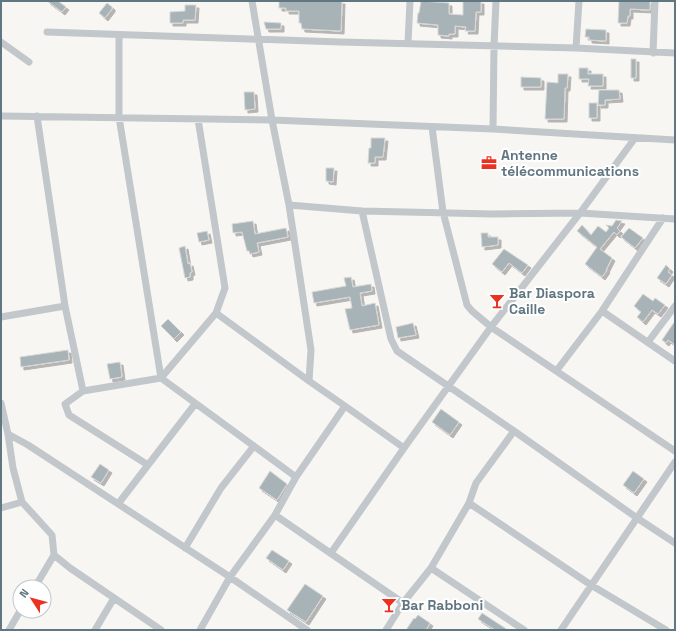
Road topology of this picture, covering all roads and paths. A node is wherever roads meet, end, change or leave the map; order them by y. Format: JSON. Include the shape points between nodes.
{"nodes":[{"id":1,"x":252,"y":1,"type":"edge"},
{"id":2,"x":410,"y":1,"type":"edge"},
{"id":3,"x":496,"y":1,"type":"edge"},
{"id":4,"x":579,"y":1,"type":"edge"},
{"id":5,"x":655,"y":1,"type":"edge"},
{"id":6,"x":47,"y":32,"type":"dead end"},
{"id":7,"x":119,"y":35,"type":"junction"},
{"id":8,"x":259,"y":39,"type":"junction"},
{"id":9,"x":1,"y":42,"type":"edge"},
{"id":10,"x":408,"y":44,"type":"junction"},
{"id":11,"x":494,"y":46,"type":"junction"},
{"id":12,"x":576,"y":48,"type":"junction"},
{"id":13,"x":652,"y":53,"type":"junction"},
{"id":14,"x":675,"y":53,"type":"edge"},
{"id":15,"x":29,"y":62,"type":"dead end"},
{"id":16,"x":1,"y":116,"type":"edge"},
{"id":17,"x":37,"y":116,"type":"junction"},
{"id":18,"x":119,"y":117,"type":"junction"},
{"id":19,"x":198,"y":119,"type":"junction"},
{"id":20,"x":272,"y":120,"type":"junction"},
{"id":21,"x":432,"y":127,"type":"junction"},
{"id":22,"x":492,"y":129,"type":"junction"},
{"id":23,"x":635,"y":138,"type":"junction"},
{"id":24,"x":675,"y":140,"type":"edge"},
{"id":25,"x":289,"y":205,"type":"junction"},
{"id":26,"x":362,"y":210,"type":"junction"},
{"id":27,"x":443,"y":212,"type":"junction"},
{"id":28,"x":580,"y":213,"type":"junction"},
{"id":29,"x":663,"y":218,"type":"junction"},
{"id":30,"x":675,"y":219,"type":"edge"},
{"id":31,"x":65,"y":306,"type":"junction"},
{"id":32,"x":675,"y":306,"type":"edge"},
{"id":33,"x":602,"y":311,"type":"junction"},
{"id":34,"x":216,"y":313,"type":"junction"},
{"id":35,"x":1,"y":316,"type":"edge"},
{"id":36,"x":491,"y":327,"type":"junction"},
{"id":37,"x":648,"y":342,"type":"junction"},
{"id":38,"x":675,"y":361,"type":"edge"},
{"id":39,"x":557,"y":370,"type":"junction"},
{"id":40,"x":161,"y":378,"type":"junction"},
{"id":41,"x":309,"y":381,"type":"junction"},
{"id":42,"x":449,"y":386,"type":"junction"},
{"id":43,"x":83,"y":391,"type":"junction"},
{"id":44,"x":1,"y":403,"type":"edge"},
{"id":45,"x":195,"y":404,"type":"junction"},
{"id":46,"x":345,"y":406,"type":"junction"},
{"id":47,"x":514,"y":431,"type":"junction"},
{"id":48,"x":8,"y":434,"type":"junction"},
{"id":49,"x":254,"y":446,"type":"junction"},
{"id":50,"x":404,"y":448,"type":"junction"},
{"id":51,"x":674,"y":448,"type":"edge"},
{"id":52,"x":675,"y":462,"type":"edge"},
{"id":53,"x":148,"y":465,"type":"junction"},
{"id":54,"x":296,"y":477,"type":"junction"},
{"id":55,"x":22,"y":502,"type":"junction"},
{"id":56,"x":469,"y":503,"type":"junction"},
{"id":57,"x":118,"y":504,"type":"junction"},
{"id":58,"x":1,"y":508,"type":"edge"},
{"id":59,"x":275,"y":515,"type":"junction"},
{"id":60,"x":637,"y":518,"type":"junction"},
{"id":61,"x":675,"y":543,"type":"edge"},
{"id":62,"x":185,"y":548,"type":"junction"},
{"id":63,"x":331,"y":553,"type":"junction"},
{"id":64,"x":54,"y":555,"type":"junction"},
{"id":65,"x":430,"y":568,"type":"junction"},
{"id":66,"x":230,"y":577,"type":"junction"},
{"id":67,"x":40,"y":579,"type":"edge"},
{"id":68,"x":591,"y":585,"type":"junction"},
{"id":69,"x":114,"y":598,"type":"junction"},
{"id":70,"x":403,"y":604,"type":"junction"},
{"id":71,"x":15,"y":619,"type":"edge"},
{"id":72,"x":9,"y":630,"type":"edge"},
{"id":73,"x":95,"y":630,"type":"edge"},
{"id":74,"x":161,"y":630,"type":"edge"},
{"id":75,"x":200,"y":630,"type":"edge"},
{"id":76,"x":307,"y":630,"type":"edge"},
{"id":77,"x":386,"y":630,"type":"edge"},
{"id":78,"x":524,"y":630,"type":"edge"},
{"id":79,"x":561,"y":630,"type":"edge"},
{"id":80,"x":666,"y":630,"type":"edge"}],
"edges":[{"from":1,"to":8,"type":"street"},
{"from":2,"to":10,"type":"street"},
{"from":3,"to":11,"type":"street"},
{"from":4,"to":12,"type":"street"},
{"from":5,"to":13,"type":"street"},
{"from":6,"to":7,"type":"street"},
{"from":7,"to":8,"type":"street"},
{"from":7,"to":18,"type":"street"},
{"from":8,"to":10,"type":"street"},
{"from":8,"to":20,"type":"street"},
{"from":9,"to":15,"type":"street"},
{"from":10,"to":11,"type":"street"},
{"from":11,"to":12,"type":"street"},
{"from":11,"to":22,"type":"street"},
{"from":12,"to":13,"type":"street"},
{"from":13,"to":14,"type":"street"},
{"from":16,"to":17,"type":"street"},
{"from":17,"to":18,"type":"street"},
{"from":17,"to":31,"type":"street"},
{"from":18,"to":19,"type":"street"},
{"from":18,"to":40,"type":"street"},
{"from":19,"to":20,"type":"street"},
{"from":19,"to":34,"type":"street","via":[[224,288]]},
{"from":20,"to":21,"type":"street"},
{"from":20,"to":25,"type":"street"},
{"from":21,"to":22,"type":"street"},
{"from":21,"to":27,"type":"street"},
{"from":22,"to":23,"type":"street"},
{"from":23,"to":24,"type":"street"},
{"from":23,"to":28,"type":"street"},
{"from":25,"to":26,"type":"street"},
{"from":25,"to":41,"type":"street","via":[[311,350]]},
{"from":26,"to":27,"type":"street"},
{"from":26,"to":42,"type":"street","via":[[391,339],[397,351]]},
{"from":27,"to":28,"type":"street"},
{"from":27,"to":36,"type":"street","via":[[467,305]]},
{"from":28,"to":29,"type":"street"},
{"from":28,"to":36,"type":"street"},
{"from":29,"to":30,"type":"street"},
{"from":29,"to":33,"type":"street"},
{"from":31,"to":35,"type":"street"},
{"from":31,"to":43,"type":"street"},
{"from":32,"to":37,"type":"street"},
{"from":33,"to":37,"type":"street"},
{"from":33,"to":39,"type":"street"},
{"from":34,"to":40,"type":"street"},
{"from":34,"to":41,"type":"street"},
{"from":36,"to":39,"type":"street"},
{"from":36,"to":42,"type":"street"},
{"from":37,"to":38,"type":"street"},
{"from":39,"to":51,"type":"street"},
{"from":40,"to":43,"type":"street"},
{"from":40,"to":45,"type":"street"},
{"from":41,"to":46,"type":"street"},
{"from":42,"to":47,"type":"street"},
{"from":42,"to":50,"type":"street"},
{"from":43,"to":53,"type":"street","via":[[65,404],[69,415]]},
{"from":44,"to":48,"type":"street"},
{"from":45,"to":49,"type":"street"},
{"from":45,"to":53,"type":"street"},
{"from":46,"to":50,"type":"street"},
{"from":46,"to":54,"type":"street"},
{"from":47,"to":56,"type":"street","via":[[476,483]]},
{"from":47,"to":60,"type":"street"},
{"from":48,"to":55,"type":"street","via":[[12,468]]},
{"from":48,"to":57,"type":"street"},
{"from":49,"to":54,"type":"street"},
{"from":49,"to":62,"type":"street","via":[[221,488]]},
{"from":50,"to":63,"type":"street"},
{"from":52,"to":60,"type":"street"},
{"from":53,"to":57,"type":"street"},
{"from":54,"to":59,"type":"street"},
{"from":55,"to":58,"type":"street"},
{"from":55,"to":64,"type":"street","via":[[52,535]]},
{"from":56,"to":65,"type":"street"},
{"from":56,"to":68,"type":"street"},
{"from":57,"to":62,"type":"street"},
{"from":59,"to":63,"type":"street"},
{"from":59,"to":66,"type":"street"},
{"from":60,"to":61,"type":"street"},
{"from":60,"to":68,"type":"street"},
{"from":62,"to":66,"type":"street"},
{"from":63,"to":70,"type":"street"},
{"from":64,"to":67,"type":"street"},
{"from":64,"to":69,"type":"street"},
{"from":65,"to":70,"type":"street"},
{"from":65,"to":78,"type":"street"},
{"from":66,"to":75,"type":"street"},
{"from":66,"to":76,"type":"street"},
{"from":68,"to":79,"type":"street"},
{"from":68,"to":80,"type":"street"},
{"from":69,"to":73,"type":"street"},
{"from":69,"to":74,"type":"street"},
{"from":70,"to":77,"type":"street"},
{"from":71,"to":72,"type":"street"}]}
